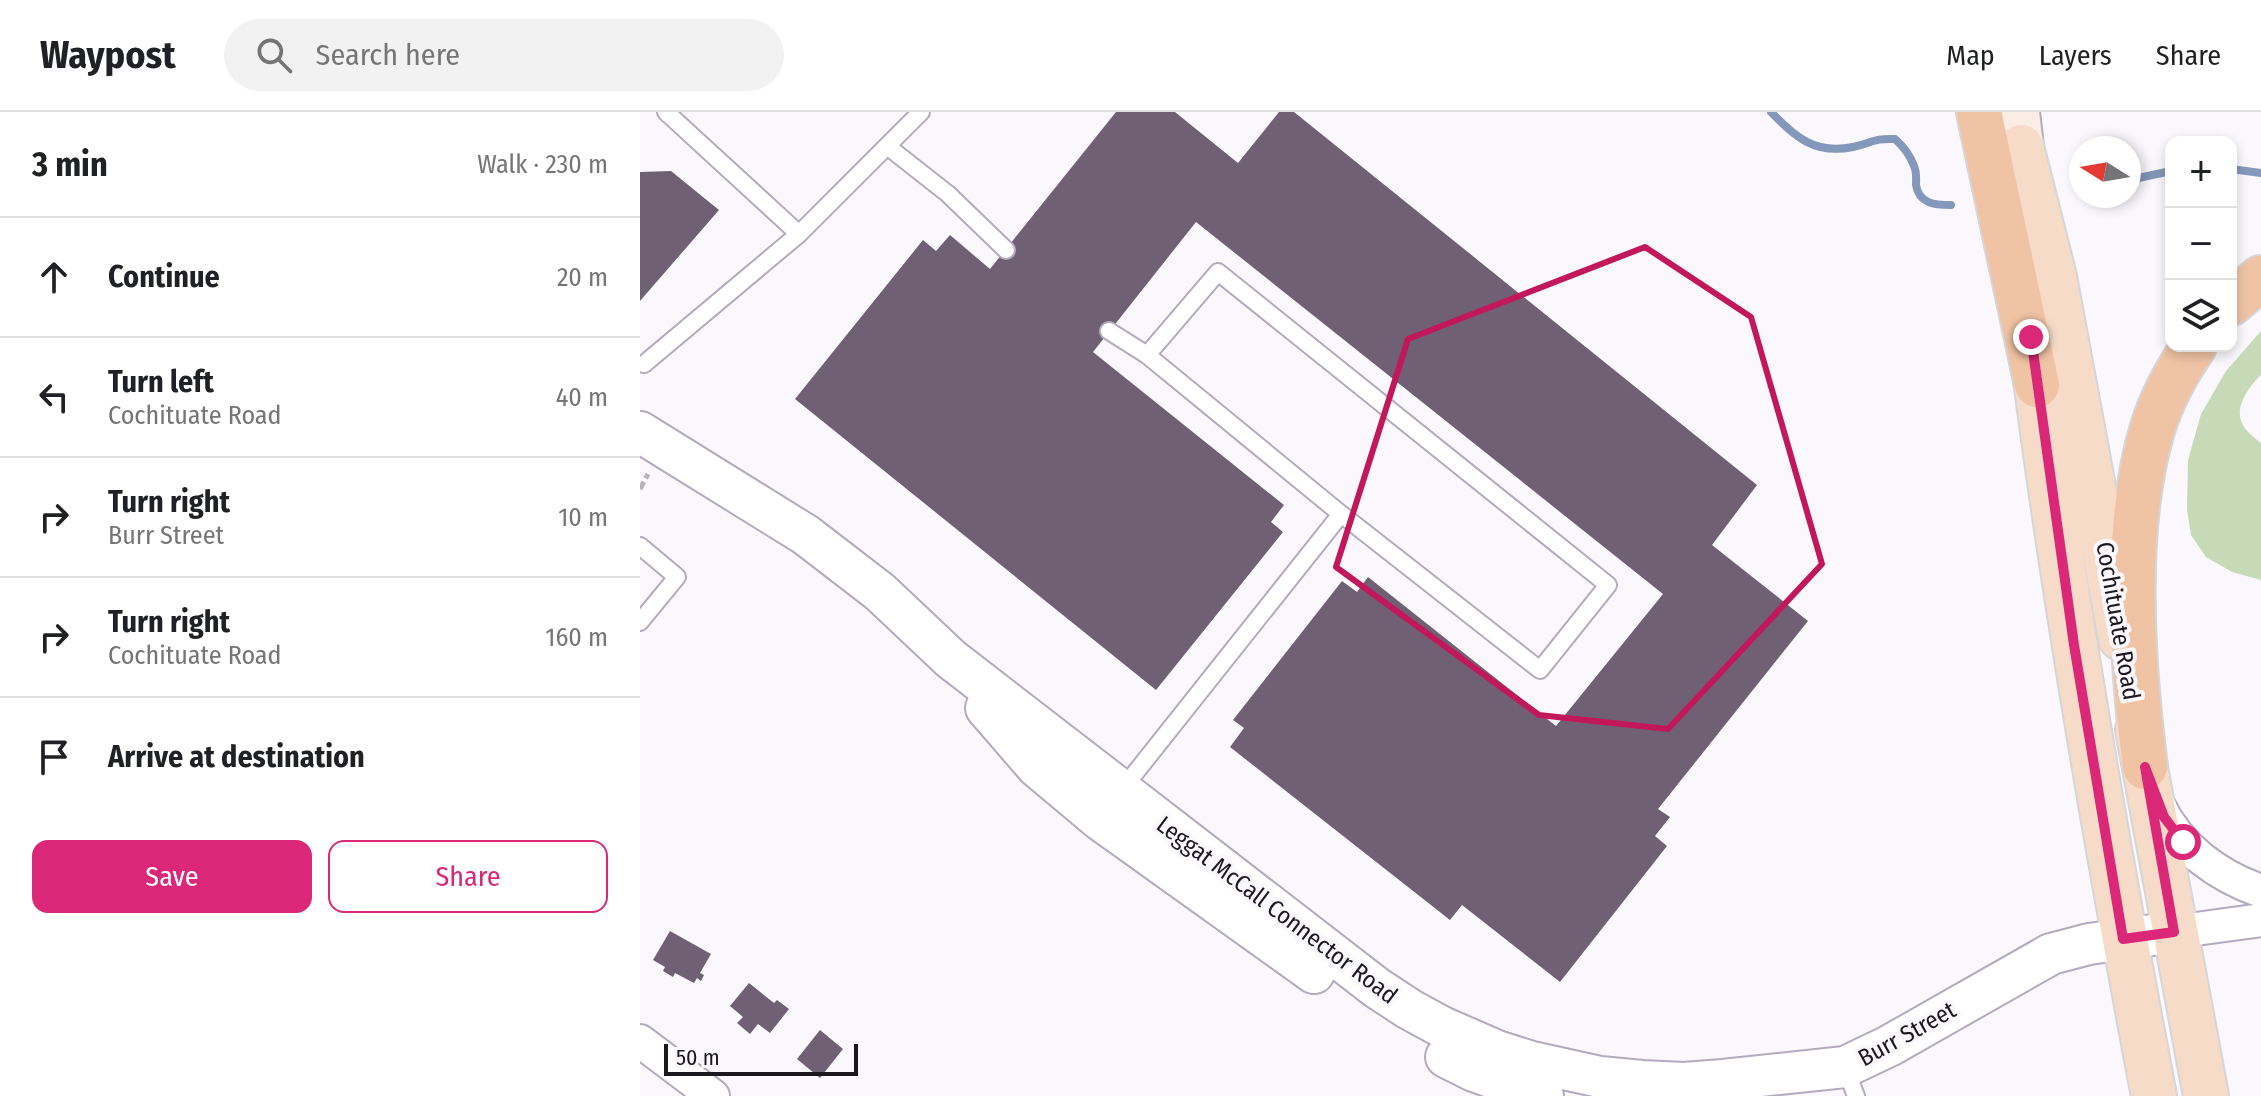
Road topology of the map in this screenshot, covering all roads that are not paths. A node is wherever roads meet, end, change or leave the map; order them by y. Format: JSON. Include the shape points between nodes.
{"nodes":[{"id":1,"x":666,"y":112,"type":"edge"},
{"id":2,"x":921,"y":112,"type":"edge"},
{"id":3,"x":1979,"y":112,"type":"edge"},
{"id":4,"x":2019,"y":130,"type":"edge"},
{"id":5,"x":887,"y":146,"type":"junction"},
{"id":6,"x":799,"y":234,"type":"junction"},
{"id":7,"x":1006,"y":250,"type":"dead end"},
{"id":8,"x":2261,"y":278,"type":"edge"},
{"id":9,"x":2237,"y":298,"type":"edge"},
{"id":10,"x":1109,"y":331,"type":"dead end"},
{"id":11,"x":2190,"y":352,"type":"edge"},
{"id":12,"x":1147,"y":355,"type":"junction"},
{"id":13,"x":644,"y":364,"type":"dead end"},
{"id":14,"x":2037,"y":385,"type":"junction"},
{"id":15,"x":640,"y":432,"type":"edge"},
{"id":16,"x":1341,"y":514,"type":"junction"},
{"id":17,"x":640,"y":546,"type":"edge"},
{"id":18,"x":640,"y":622,"type":"edge"},
{"id":19,"x":2145,"y":767,"type":"junction"},
{"id":20,"x":1110,"y":805,"type":"junction"},
{"id":21,"x":2261,"y":891,"type":"edge"},
{"id":22,"x":2261,"y":920,"type":"edge"},
{"id":23,"x":2174,"y":932,"type":"junction"},
{"id":24,"x":2123,"y":939,"type":"junction"},
{"id":25,"x":640,"y":1041,"type":"edge"},
{"id":26,"x":1851,"y":1082,"type":"edge"},
{"id":27,"x":1641,"y":1089,"type":"edge"},
{"id":28,"x":703,"y":1093,"type":"edge"},
{"id":29,"x":2149,"y":1093,"type":"edge"},
{"id":30,"x":1543,"y":1096,"type":"edge"},
{"id":31,"x":1804,"y":1096,"type":"edge"},
{"id":32,"x":2206,"y":1096,"type":"edge"}],
"edges":[{"from":1,"to":6,"type":"lane"},
{"from":2,"to":5,"type":"lane"},
{"from":3,"to":14,"type":"highway"},
{"from":4,"to":14,"type":"main road","name":"Cochituate Road"},
{"from":4,"to":19,"type":"main road","name":"Cochituate Road","via":[[2064,323]]},
{"from":5,"to":6,"type":"lane"},
{"from":5,"to":7,"type":"lane"},
{"from":6,"to":13,"type":"lane"},
{"from":8,"to":9,"type":"highway"},
{"from":10,"to":12,"type":"lane"},
{"from":11,"to":19,"type":"highway","via":[[2154,426],[2137,507],[2134,635]]},
{"from":12,"to":16,"type":"lane"},
{"from":12,"to":16,"type":"lane","via":[[1218,272],[1608,585],[1540,670]]},
{"from":14,"to":24,"type":"main road","name":"Cochituate Road"},
{"from":15,"to":20,"type":"street","name":"Leggat McCall Connector Road","via":[[806,535],[880,592]]},
{"from":16,"to":20,"type":"lane"},
{"from":17,"to":18,"type":"lane","via":[[677,577]]},
{"from":19,"to":21,"type":"street","via":[[2164,817],[2183,842],[2223,874]]},
{"from":19,"to":23,"type":"main road","name":"Cochituate Road"},
{"from":20,"to":27,"type":"street","name":"Leggat McCall Connector Road","via":[[1409,1009],[1532,1062]]},
{"from":20,"to":30,"type":"street","name":"Leggat McCall Connector Road","via":[[1345,996],[1474,1071]]},
{"from":22,"to":23,"type":"street"},
{"from":23,"to":24,"type":"street","name":"Burr Street"},
{"from":23,"to":32,"type":"main road","name":"Cochituate Road"},
{"from":24,"to":26,"type":"street","name":"Burr Street","via":[[2051,954],[1889,1046]]},
{"from":24,"to":29,"type":"main road","name":"Cochituate Road"},
{"from":25,"to":28,"type":"street"},
{"from":26,"to":27,"type":"street","name":"Burr Street","via":[[1723,1080]]},
{"from":26,"to":31,"type":"street"}]}
